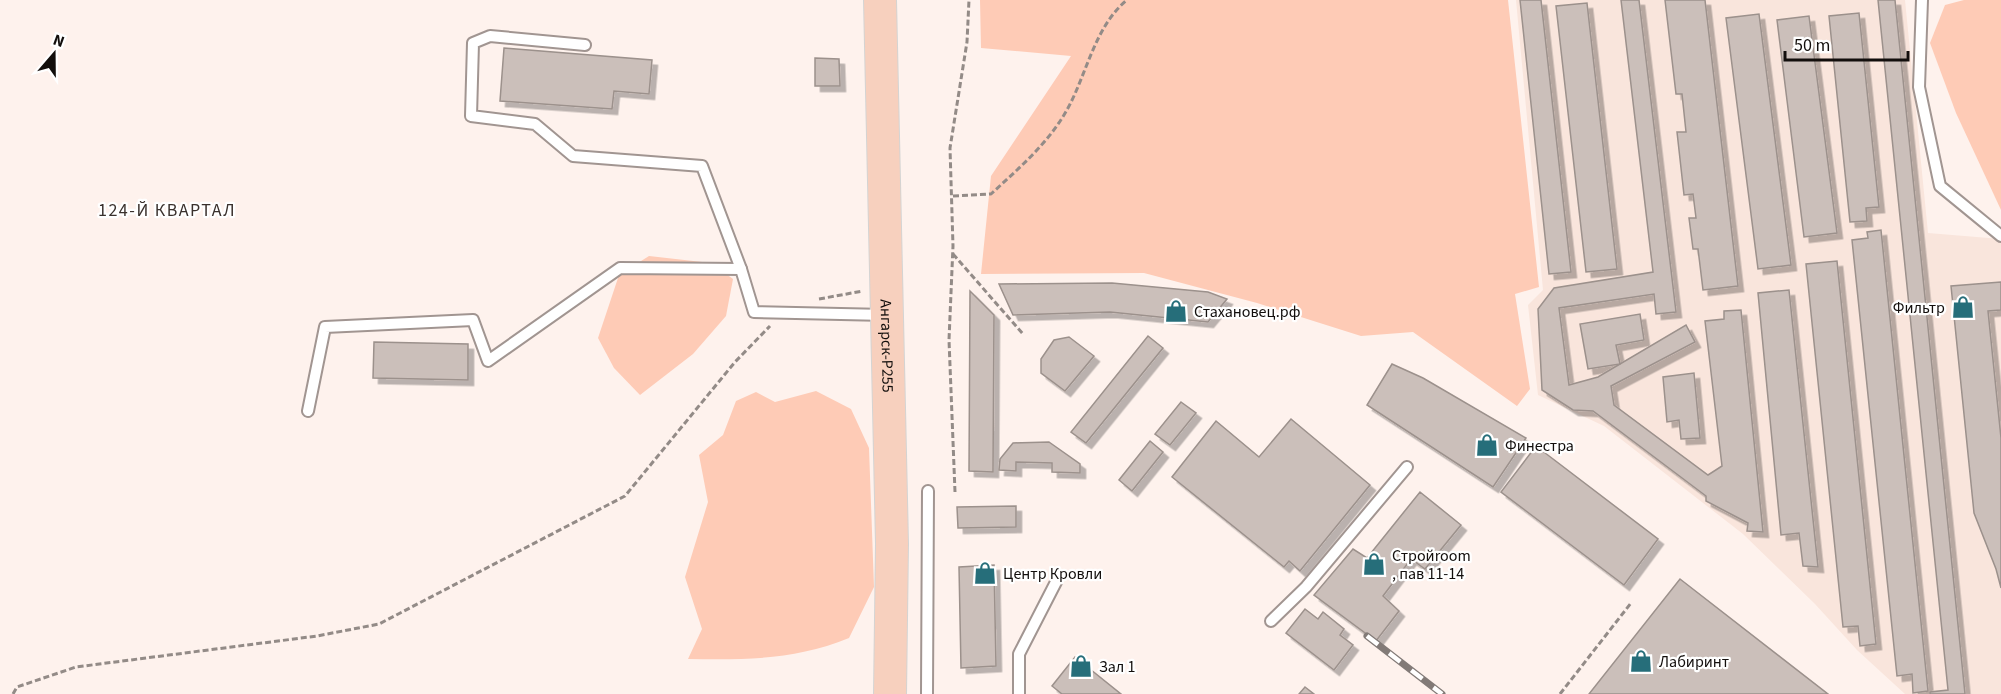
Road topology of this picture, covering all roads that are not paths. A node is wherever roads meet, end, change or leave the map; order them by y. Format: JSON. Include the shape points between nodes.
{"nodes":[{"id":1,"x":880,"y":0,"type":"edge"},
{"id":2,"x":1922,"y":0,"type":"edge"},
{"id":3,"x":585,"y":45,"type":"dead end"},
{"id":4,"x":2001,"y":236,"type":"edge"},
{"id":5,"x":741,"y":269,"type":"junction"},
{"id":6,"x":886,"y":301,"type":"junction"},
{"id":7,"x":308,"y":411,"type":"dead end"},
{"id":8,"x":1407,"y":467,"type":"dead end"},
{"id":9,"x":928,"y":491,"type":"dead end"},
{"id":10,"x":1056,"y":582,"type":"dead end"},
{"id":11,"x":1271,"y":621,"type":"dead end"},
{"id":12,"x":890,"y":694,"type":"edge"},
{"id":13,"x":927,"y":694,"type":"edge"},
{"id":14,"x":1019,"y":694,"type":"edge"}],
"edges":[{"from":1,"to":6,"type":"main road","name":"Ангарск-Р255"},
{"from":2,"to":4,"type":"lane","via":[[1919,87],[1940,186]]},
{"from":3,"to":5,"type":"lane","via":[[490,36],[473,43],[471,116],[535,124],[573,156],[702,166]]},
{"from":5,"to":6,"type":"lane","via":[[754,312],[787,313]]},
{"from":5,"to":7,"type":"lane","via":[[620,268],[488,362],[473,320],[324,327]]},
{"from":6,"to":12,"type":"main road","name":"Ангарск-Р255","via":[[892,544]]},
{"from":8,"to":11,"type":"lane","via":[[1306,587]]},
{"from":9,"to":13,"type":"lane"},
{"from":10,"to":14,"type":"lane","via":[[1018,654]]}]}
